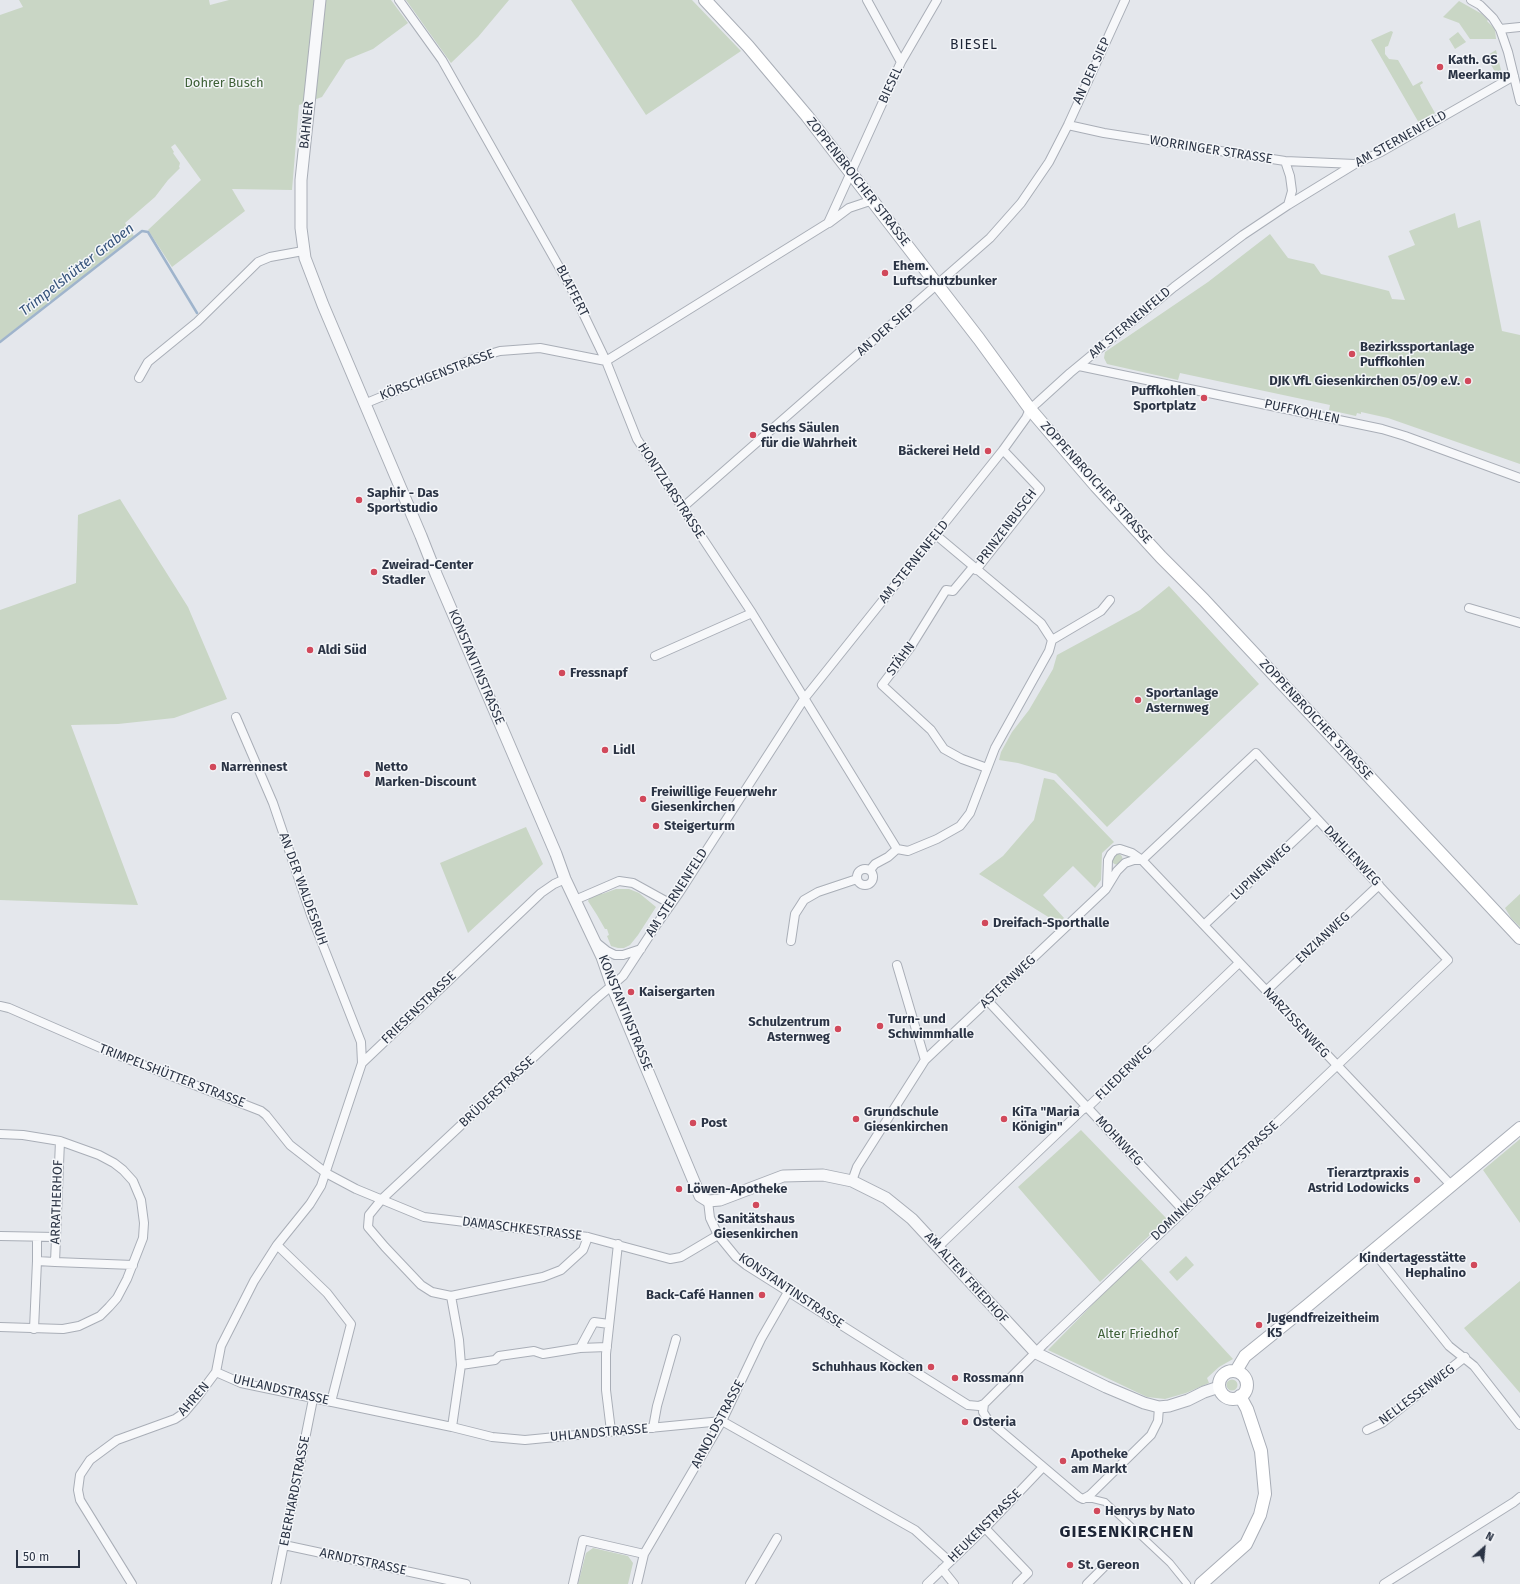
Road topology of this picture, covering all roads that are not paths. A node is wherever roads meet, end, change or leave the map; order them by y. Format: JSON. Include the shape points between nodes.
{"nodes":[{"id":1,"x":320,"y":0,"type":"edge"},
{"id":2,"x":399,"y":0,"type":"edge"},
{"id":3,"x":705,"y":0,"type":"edge"},
{"id":4,"x":867,"y":0,"type":"edge"},
{"id":5,"x":937,"y":0,"type":"edge"},
{"id":6,"x":1125,"y":0,"type":"edge"},
{"id":7,"x":1471,"y":0,"type":"edge"},
{"id":8,"x":1481,"y":2,"type":"edge"},
{"id":9,"x":1520,"y":27,"type":"edge"},
{"id":10,"x":1500,"y":29,"type":"junction"},
{"id":11,"x":901,"y":62,"type":"junction"},
{"id":12,"x":1514,"y":76,"type":"junction"},
{"id":13,"x":1520,"y":101,"type":"edge"},
{"id":14,"x":1068,"y":124,"type":"junction"},
{"id":15,"x":1285,"y":161,"type":"junction"},
{"id":16,"x":1355,"y":164,"type":"junction"},
{"id":17,"x":851,"y":172,"type":"junction"},
{"id":18,"x":873,"y":200,"type":"junction"},
{"id":19,"x":1288,"y":205,"type":"junction"},
{"id":20,"x":828,"y":223,"type":"junction"},
{"id":21,"x":303,"y":251,"type":"junction"},
{"id":22,"x":937,"y":285,"type":"junction"},
{"id":23,"x":606,"y":361,"type":"junction"},
{"id":24,"x":1079,"y":366,"type":"junction"},
{"id":25,"x":140,"y":378,"type":"dead end"},
{"id":26,"x":359,"y":391,"type":"joint"},
{"id":27,"x":364,"y":404,"type":"junction"},
{"id":28,"x":1030,"y":409,"type":"junction"},
{"id":29,"x":1003,"y":450,"type":"junction"},
{"id":30,"x":1520,"y":478,"type":"edge"},
{"id":31,"x":682,"y":508,"type":"junction"},
{"id":32,"x":936,"y":535,"type":"junction"},
{"id":33,"x":974,"y":568,"type":"junction"},
{"id":34,"x":1110,"y":600,"type":"dead end"},
{"id":35,"x":1469,"y":608,"type":"dead end"},
{"id":36,"x":752,"y":612,"type":"junction"},
{"id":37,"x":1520,"y":623,"type":"edge"},
{"id":38,"x":1052,"y":640,"type":"junction"},
{"id":39,"x":655,"y":656,"type":"dead end"},
{"id":40,"x":804,"y":699,"type":"junction"},
{"id":41,"x":236,"y":717,"type":"dead end"},
{"id":42,"x":1256,"y":753,"type":"joint"},
{"id":43,"x":987,"y":768,"type":"junction"},
{"id":44,"x":1317,"y":819,"type":"junction"},
{"id":45,"x":897,"y":849,"type":"junction"},
{"id":46,"x":1142,"y":860,"type":"junction"},
{"id":47,"x":870,"y":870,"type":"junction"},
{"id":48,"x":565,"y":879,"type":"junction"},
{"id":49,"x":857,"y":880,"type":"junction"},
{"id":50,"x":1379,"y":885,"type":"junction"},
{"id":51,"x":1106,"y":889,"type":"junction"},
{"id":52,"x":575,"y":900,"type":"junction"},
{"id":53,"x":671,"y":904,"type":"junction"},
{"id":54,"x":1204,"y":925,"type":"junction"},
{"id":55,"x":1520,"y":938,"type":"edge"},
{"id":56,"x":596,"y":941,"type":"junction"},
{"id":57,"x":791,"y":941,"type":"dead end"},
{"id":58,"x":641,"y":949,"type":"junction"},
{"id":59,"x":1448,"y":960,"type":"joint"},
{"id":60,"x":1239,"y":963,"type":"junction"},
{"id":61,"x":897,"y":965,"type":"dead end"},
{"id":62,"x":612,"y":986,"type":"junction"},
{"id":63,"x":1267,"y":990,"type":"junction"},
{"id":64,"x":988,"y":1001,"type":"junction"},
{"id":65,"x":0,"y":1006,"type":"edge"},
{"id":66,"x":925,"y":1060,"type":"junction"},
{"id":67,"x":362,"y":1063,"type":"junction"},
{"id":68,"x":1336,"y":1066,"type":"junction"},
{"id":69,"x":1088,"y":1107,"type":"junction"},
{"id":70,"x":1520,"y":1128,"type":"edge"},
{"id":71,"x":0,"y":1134,"type":"edge"},
{"id":72,"x":60,"y":1141,"type":"junction"},
{"id":73,"x":326,"y":1173,"type":"junction"},
{"id":74,"x":852,"y":1181,"type":"junction"},
{"id":75,"x":1450,"y":1185,"type":"junction"},
{"id":76,"x":382,"y":1199,"type":"junction"},
{"id":77,"x":708,"y":1201,"type":"junction"},
{"id":78,"x":1184,"y":1211,"type":"junction"},
{"id":79,"x":718,"y":1235,"type":"junction"},
{"id":80,"x":0,"y":1236,"type":"edge"},
{"id":81,"x":37,"y":1237,"type":"junction"},
{"id":82,"x":56,"y":1237,"type":"junction"},
{"id":83,"x":588,"y":1237,"type":"junction"},
{"id":84,"x":618,"y":1244,"type":"junction"},
{"id":85,"x":277,"y":1245,"type":"junction"},
{"id":86,"x":938,"y":1248,"type":"junction"},
{"id":87,"x":1373,"y":1251,"type":"junction"},
{"id":88,"x":38,"y":1261,"type":"junction"},
{"id":89,"x":55,"y":1262,"type":"junction"},
{"id":90,"x":133,"y":1265,"type":"junction"},
{"id":91,"x":788,"y":1292,"type":"junction"},
{"id":92,"x":452,"y":1296,"type":"junction"},
{"id":93,"x":609,"y":1324,"type":"junction"},
{"id":94,"x":0,"y":1327,"type":"edge"},
{"id":95,"x":34,"y":1329,"type":"junction"},
{"id":96,"x":676,"y":1339,"type":"dead end"},
{"id":97,"x":580,"y":1348,"type":"junction"},
{"id":98,"x":607,"y":1348,"type":"junction"},
{"id":99,"x":1036,"y":1353,"type":"junction"},
{"id":100,"x":1465,"y":1357,"type":"junction"},
{"id":101,"x":461,"y":1365,"type":"junction"},
{"id":102,"x":1236,"y":1371,"type":"junction"},
{"id":103,"x":216,"y":1372,"type":"junction"},
{"id":104,"x":1219,"y":1387,"type":"junction"},
{"id":105,"x":1240,"y":1396,"type":"junction"},
{"id":106,"x":313,"y":1399,"type":"junction"},
{"id":107,"x":331,"y":1402,"type":"junction"},
{"id":108,"x":984,"y":1404,"type":"junction"},
{"id":109,"x":1159,"y":1407,"type":"junction"},
{"id":110,"x":722,"y":1420,"type":"junction"},
{"id":111,"x":1520,"y":1425,"type":"edge"},
{"id":112,"x":452,"y":1427,"type":"junction"},
{"id":113,"x":653,"y":1428,"type":"junction"},
{"id":114,"x":1367,"y":1430,"type":"dead end"},
{"id":115,"x":611,"y":1431,"type":"junction"},
{"id":116,"x":1043,"y":1467,"type":"junction"},
{"id":117,"x":1083,"y":1499,"type":"junction"},
{"id":118,"x":1517,"y":1499,"type":"edge"},
{"id":119,"x":1520,"y":1509,"type":"edge"},
{"id":120,"x":985,"y":1528,"type":"junction"},
{"id":121,"x":777,"y":1538,"type":"dead end"},
{"id":122,"x":284,"y":1545,"type":"junction"},
{"id":123,"x":644,"y":1554,"type":"junction"},
{"id":124,"x":949,"y":1561,"type":"junction"},
{"id":125,"x":1105,"y":1566,"type":"dead end"},
{"id":126,"x":942,"y":1569,"type":"junction"},
{"id":127,"x":1186,"y":1583,"type":"edge"},
{"id":128,"x":132,"y":1584,"type":"edge"},
{"id":129,"x":276,"y":1584,"type":"edge"},
{"id":130,"x":466,"y":1584,"type":"edge"},
{"id":131,"x":573,"y":1584,"type":"edge"},
{"id":132,"x":637,"y":1584,"type":"edge"},
{"id":133,"x":750,"y":1584,"type":"edge"},
{"id":134,"x":927,"y":1584,"type":"edge"},
{"id":135,"x":954,"y":1584,"type":"edge"},
{"id":136,"x":1017,"y":1584,"type":"edge"},
{"id":137,"x":1087,"y":1584,"type":"edge"},
{"id":138,"x":1201,"y":1584,"type":"edge"},
{"id":139,"x":1384,"y":1584,"type":"edge"}],
"edges":[{"from":1,"to":21,"type":"street","name":"BAHNER","via":[[301,180]]},
{"from":2,"to":23,"type":"street","name":"BLAFFERT","via":[[445,65],[572,288]]},
{"from":3,"to":17,"type":"main road","name":"ZOPPENBROICHER STRASSE","via":[[748,46]]},
{"from":4,"to":11,"type":"street"},
{"from":5,"to":11,"type":"street","name":"BIESEL"},
{"from":6,"to":14,"type":"street","name":"AN DER SIEP"},
{"from":7,"to":8,"type":"street"},
{"from":8,"to":10,"type":"street"},
{"from":9,"to":10,"type":"street"},
{"from":10,"to":12,"type":"street"},
{"from":11,"to":17,"type":"street","name":"BIESEL"},
{"from":12,"to":13,"type":"street"},
{"from":12,"to":16,"type":"street","name":"AM STERNENFELD"},
{"from":14,"to":15,"type":"street","name":"WORRINGER STRASSE","via":[[1104,133]]},
{"from":14,"to":22,"type":"street","name":"AN DER SIEP","via":[[1049,162],[1021,203],[990,238]]},
{"from":15,"to":16,"type":"street","name":"WORRINGER STRASSE"},
{"from":15,"to":19,"type":"street","via":[[1292,191]]},
{"from":16,"to":19,"type":"street","name":"AM STERNENFELD"},
{"from":17,"to":18,"type":"main road","name":"ZOPPENBROICHER STRASSE"},
{"from":17,"to":20,"type":"street"},
{"from":18,"to":20,"type":"street","via":[[849,208]]},
{"from":18,"to":22,"type":"main road","name":"ZOPPENBROICHER STRASSE"},
{"from":19,"to":24,"type":"street","name":"AM STERNENFELD","via":[[1242,235],[1174,286]]},
{"from":20,"to":23,"type":"street"},
{"from":21,"to":25,"type":"street","via":[[270,257],[258,262],[197,322],[148,362]]},
{"from":21,"to":26,"type":"street","name":"BAHNER"},
{"from":22,"to":28,"type":"main road","name":"ZOPPENBROICHER STRASSE"},
{"from":22,"to":31,"type":"street","name":"AN DER SIEP"},
{"from":23,"to":27,"type":"street","name":"KÖRSCHGENSTRASSE","via":[[540,348],[500,351],[472,359]]},
{"from":23,"to":31,"type":"street","name":"HONTZLARSTRASSE","via":[[637,439]]},
{"from":24,"to":28,"type":"street","name":"AM STERNENFELD"},
{"from":24,"to":30,"type":"street","name":"PUFFKOHLEN","via":[[1382,429]]},
{"from":26,"to":27,"type":"street","name":"KONSTANTINSTRASSE"},
{"from":27,"to":48,"type":"street","name":"KONSTANTINSTRASSE"},
{"from":28,"to":29,"type":"street","name":"AM STERNENFELD"},
{"from":28,"to":55,"type":"main road","name":"ZOPPENBROICHER STRASSE","via":[[1161,557]]},
{"from":29,"to":32,"type":"street","name":"AM STERNENFELD"},
{"from":29,"to":33,"type":"street","name":"PRINZENBUSCH","via":[[1040,489]]},
{"from":31,"to":36,"type":"street","name":"HONTZLARSTRASSE"},
{"from":32,"to":33,"type":"street"},
{"from":32,"to":40,"type":"street","name":"AM STERNENFELD"},
{"from":33,"to":38,"type":"street","via":[[1041,623]]},
{"from":33,"to":43,"type":"street","name":"STÄHN","via":[[953,591],[946,590],[910,648],[882,685],[932,730],[944,749]]},
{"from":34,"to":38,"type":"street","via":[[1101,611]]},
{"from":35,"to":37,"type":"street"},
{"from":36,"to":39,"type":"street"},
{"from":36,"to":40,"type":"street","name":"HONTZLARSTRASSE"},
{"from":38,"to":43,"type":"street","via":[[1049,651]]},
{"from":40,"to":45,"type":"street"},
{"from":40,"to":53,"type":"street","name":"AM STERNENFELD"},
{"from":41,"to":67,"type":"street","name":"AN DER WALDESRUH","via":[[273,804],[311,915],[361,1042]]},
{"from":42,"to":44,"type":"street","name":"DAHLIENWEG"},
{"from":42,"to":46,"type":"street","name":"ASTERNWEG"},
{"from":43,"to":45,"type":"street","via":[[970,813],[960,826],[908,851]]},
{"from":44,"to":50,"type":"street","name":"DAHLIENWEG"},
{"from":44,"to":54,"type":"street","name":"LUPINENWEG"},
{"from":45,"to":47,"type":"street"},
{"from":46,"to":51,"type":"street","name":"ASTERNWEG","via":[[1125,863]]},
{"from":46,"to":51,"type":"street","via":[[1132,853],[1115,850],[1108,860]]},
{"from":46,"to":54,"type":"street","name":"NARZISSENWEG"},
{"from":47,"to":49,"type":"street","via":[[860,870]]},
{"from":47,"to":49,"type":"street","via":[[873,879],[870,884],[860,884]]},
{"from":48,"to":52,"type":"street","name":"KONSTANTINSTRASSE"},
{"from":48,"to":67,"type":"street","name":"FRIESENSTRASSE","via":[[541,893]]},
{"from":49,"to":57,"type":"street","via":[[818,892],[804,900],[795,914]]},
{"from":50,"to":59,"type":"street","name":"DAHLIENWEG"},
{"from":50,"to":63,"type":"street","name":"ENZIANWEG"},
{"from":51,"to":64,"type":"street","name":"ASTERNWEG"},
{"from":52,"to":53,"type":"street","via":[[619,881],[633,883]]},
{"from":52,"to":56,"type":"street","name":"KONSTANTINSTRASSE"},
{"from":53,"to":58,"type":"street","name":"AM STERNENFELD"},
{"from":54,"to":60,"type":"street","name":"NARZISSENWEG"},
{"from":56,"to":58,"type":"street","name":"KONSTANTINSTRASSE","via":[[615,955]]},
{"from":56,"to":62,"type":"street","name":"KONSTANTINSTRASSE"},
{"from":58,"to":62,"type":"street","name":"AM STERNENFELD","via":[[623,976]]},
{"from":59,"to":68,"type":"street","name":"DOMINIKUS-VRAETZ-STRASSE"},
{"from":60,"to":63,"type":"street","name":"NARZISSENWEG"},
{"from":60,"to":69,"type":"street","name":"FLIEDERWEG"},
{"from":61,"to":66,"type":"street"},
{"from":62,"to":76,"type":"street","name":"BRÜDERSTRASSE"},
{"from":62,"to":77,"type":"street","name":"KONSTANTINSTRASSE","via":[[700,1196]]},
{"from":63,"to":68,"type":"street","name":"NARZISSENWEG"},
{"from":64,"to":66,"type":"street","name":"ASTERNWEG"},
{"from":64,"to":69,"type":"street","name":"MOHNWEG"},
{"from":65,"to":73,"type":"street","name":"TRIMPELSHÜTTER STRASSE","via":[[261,1111],[290,1145]]},
{"from":66,"to":74,"type":"street","name":"ASTERNWEG","via":[[857,1167]]},
{"from":67,"to":73,"type":"street","name":"FRIESENSTRASSE"},
{"from":68,"to":75,"type":"street","name":"NARZISSENWEG"},
{"from":68,"to":78,"type":"street","name":"DOMINIKUS-VRAETZ-STRASSE"},
{"from":69,"to":78,"type":"street","name":"MOHNWEG"},
{"from":69,"to":86,"type":"street","name":"FLIEDERWEG"},
{"from":70,"to":75,"type":"main road"},
{"from":71,"to":72,"type":"street","name":"ARRATHERHOF"},
{"from":72,"to":82,"type":"street","name":"ARRATHERHOF"},
{"from":72,"to":90,"type":"street","name":"ARRATHERHOF","via":[[99,1156],[123,1170],[133,1182],[142,1200],[144,1223],[143,1238]]},
{"from":73,"to":76,"type":"street","name":"DAMASCHKESTRASSE"},
{"from":73,"to":85,"type":"street","name":"AHREN","via":[[310,1204]]},
{"from":74,"to":77,"type":"street","name":"AM ALTEN FRIEDHOF","via":[[823,1175],[783,1176],[720,1200]]},
{"from":74,"to":86,"type":"street","name":"AM ALTEN FRIEDHOF","via":[[897,1206]]},
{"from":75,"to":87,"type":"main road"},
{"from":76,"to":83,"type":"street","name":"DAMASCHKESTRASSE","via":[[424,1217]]},
{"from":76,"to":92,"type":"street","name":"BRÜDERSTRASSE","via":[[369,1215],[368,1227],[421,1285],[432,1292]]},
{"from":77,"to":79,"type":"street","name":"KONSTANTINSTRASSE","via":[[710,1218]]},
{"from":78,"to":99,"type":"street","name":"DOMINIKUS-VRAETZ-STRASSE"},
{"from":79,"to":84,"type":"street","name":"DAMASCHKESTRASSE","via":[[674,1259]]},
{"from":79,"to":91,"type":"street","name":"KONSTANTINSTRASSE","via":[[736,1257]]},
{"from":80,"to":81,"type":"street"},
{"from":81,"to":82,"type":"street"},
{"from":81,"to":88,"type":"street"},
{"from":82,"to":89,"type":"street","name":"ARRATHERHOF"},
{"from":83,"to":84,"type":"street","name":"DAMASCHKESTRASSE"},
{"from":83,"to":92,"type":"street","via":[[583,1250],[561,1270],[543,1277]]},
{"from":84,"to":93,"type":"street"},
{"from":85,"to":103,"type":"street","name":"AHREN","via":[[254,1280],[233,1320],[221,1346]]},
{"from":85,"to":107,"type":"street","via":[[327,1293],[351,1324]]},
{"from":86,"to":99,"type":"street","name":"AM ALTEN FRIEDHOF"},
{"from":87,"to":100,"type":"street","name":"NELLESSENWEG","via":[[1449,1346]]},
{"from":87,"to":102,"type":"main road","via":[[1245,1356]]},
{"from":88,"to":89,"type":"street","name":"ARRATHERHOF"},
{"from":88,"to":95,"type":"street"},
{"from":89,"to":90,"type":"street","name":"ARRATHERHOF"},
{"from":90,"to":95,"type":"street","name":"ARRATHERHOF","via":[[117,1298],[100,1316],[79,1326]]},
{"from":91,"to":108,"type":"street","name":"KONSTANTINSTRASSE","via":[[968,1405]]},
{"from":91,"to":110,"type":"street","name":"ARNOLDSTRASSE","via":[[761,1339]]},
{"from":92,"to":101,"type":"street"},
{"from":93,"to":97,"type":"street","via":[[594,1322]]},
{"from":93,"to":98,"type":"street"},
{"from":94,"to":95,"type":"street","name":"ARRATHERHOF"},
{"from":96,"to":113,"type":"street"},
{"from":97,"to":98,"type":"street"},
{"from":97,"to":101,"type":"street","via":[[543,1354],[534,1351],[499,1356],[495,1360]]},
{"from":98,"to":115,"type":"street","via":[[606,1390]]},
{"from":99,"to":108,"type":"street","name":"DOMINIKUS-VRAETZ-STRASSE"},
{"from":99,"to":109,"type":"street","name":"AM ALTEN FRIEDHOF","via":[[1106,1387]]},
{"from":100,"to":111,"type":"street","name":"NELLESSENWEG","via":[[1479,1371]]},
{"from":100,"to":114,"type":"street","name":"NELLESSENWEG","via":[[1382,1423]]},
{"from":101,"to":112,"type":"street"},
{"from":102,"to":104,"type":"main road","via":[[1228,1371],[1222,1375]]},
{"from":102,"to":105,"type":"main road","via":[[1243,1376],[1246,1383],[1245,1391]]},
{"from":103,"to":106,"type":"street","name":"UHLANDSTRASSE","via":[[241,1383]]},
{"from":103,"to":128,"type":"street","name":"AHREN","via":[[184,1413],[175,1419],[117,1440],[90,1460],[80,1475],[80,1500]]},
{"from":104,"to":105,"type":"main road","via":[[1229,1398]]},
{"from":104,"to":109,"type":"street","name":"AM ALTEN FRIEDHOF","via":[[1188,1400]]},
{"from":105,"to":138,"type":"main road","via":[[1261,1451],[1265,1494],[1260,1516],[1246,1544]]},
{"from":106,"to":107,"type":"street","name":"UHLANDSTRASSE"},
{"from":106,"to":122,"type":"street","name":"EBERHARDSTRASSE"},
{"from":107,"to":112,"type":"street","name":"UHLANDSTRASSE"},
{"from":108,"to":116,"type":"street","via":[[983,1412],[988,1420]]},
{"from":109,"to":117,"type":"street","via":[[1158,1421],[1151,1435]]},
{"from":110,"to":113,"type":"street","name":"UHLANDSTRASSE"},
{"from":110,"to":123,"type":"street","name":"ARNOLDSTRASSE"},
{"from":110,"to":124,"type":"street","via":[[915,1530]]},
{"from":112,"to":115,"type":"street","name":"UHLANDSTRASSE","via":[[492,1437],[525,1440]]},
{"from":113,"to":115,"type":"street","name":"UHLANDSTRASSE"},
{"from":116,"to":117,"type":"street"},
{"from":116,"to":120,"type":"street","name":"HEUKENSTRASSE"},
{"from":117,"to":127,"type":"street","via":[[1106,1502],[1170,1563]]},
{"from":118,"to":119,"type":"street"},
{"from":118,"to":139,"type":"street"},
{"from":120,"to":124,"type":"street","name":"HEUKENSTRASSE"},
{"from":120,"to":136,"type":"street","via":[[1028,1573]]},
{"from":121,"to":133,"type":"street"},
{"from":122,"to":129,"type":"street","name":"EBERHARDSTRASSE"},
{"from":122,"to":130,"type":"street","name":"ARNDTSTRASSE"},
{"from":123,"to":131,"type":"street","via":[[583,1540]]},
{"from":123,"to":132,"type":"street","name":"ARNOLDSTRASSE"},
{"from":124,"to":126,"type":"street","name":"HEUKENSTRASSE"},
{"from":125,"to":137,"type":"street"},
{"from":126,"to":134,"type":"street","name":"HEUKENSTRASSE"},
{"from":126,"to":135,"type":"street"}]}
